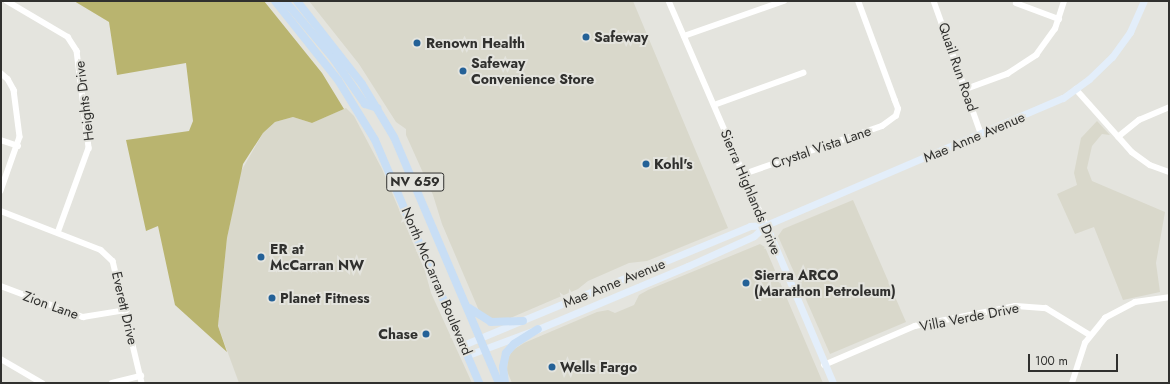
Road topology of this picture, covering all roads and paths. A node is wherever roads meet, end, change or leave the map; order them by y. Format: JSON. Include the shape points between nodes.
{"nodes":[{"id":1,"x":7,"y":1,"type":"edge"},
{"id":2,"x":275,"y":1,"type":"edge"},
{"id":3,"x":285,"y":1,"type":"edge"},
{"id":4,"x":297,"y":1,"type":"edge"},
{"id":5,"x":669,"y":1,"type":"edge"},
{"id":6,"x":784,"y":1,"type":"edge"},
{"id":7,"x":858,"y":1,"type":"edge"},
{"id":8,"x":934,"y":1,"type":"edge"},
{"id":9,"x":1064,"y":1,"type":"edge"},
{"id":10,"x":1144,"y":1,"type":"edge"},
{"id":11,"x":770,"y":3,"type":"edge"},
{"id":12,"x":1016,"y":3,"type":"dead end"},
{"id":13,"x":1060,"y":19,"type":"junction"},
{"id":14,"x":684,"y":36,"type":"junction"},
{"id":15,"x":1,"y":73,"type":"edge"},
{"id":16,"x":803,"y":73,"type":"dead end"},
{"id":17,"x":966,"y":89,"type":"junction"},
{"id":18,"x":1076,"y":89,"type":"junction"},
{"id":19,"x":714,"y":105,"type":"junction"},
{"id":20,"x":1169,"y":107,"type":"edge"},
{"id":21,"x":377,"y":108,"type":"junction"},
{"id":22,"x":981,"y":133,"type":"junction"},
{"id":23,"x":1118,"y":137,"type":"junction"},
{"id":24,"x":1,"y":140,"type":"edge"},
{"id":25,"x":18,"y":146,"type":"junction"},
{"id":26,"x":1169,"y":172,"type":"edge"},
{"id":27,"x":744,"y":174,"type":"junction"},
{"id":28,"x":1,"y":191,"type":"edge"},
{"id":29,"x":1,"y":211,"type":"edge"},
{"id":30,"x":766,"y":226,"type":"junction"},
{"id":31,"x":58,"y":233,"type":"junction"},
{"id":32,"x":1,"y":286,"type":"edge"},
{"id":33,"x":460,"y":291,"type":"junction"},
{"id":34,"x":1169,"y":297,"type":"edge"},
{"id":35,"x":126,"y":310,"type":"junction"},
{"id":36,"x":523,"y":320,"type":"junction"},
{"id":37,"x":538,"y":329,"type":"junction"},
{"id":38,"x":1090,"y":335,"type":"junction"},
{"id":39,"x":480,"y":338,"type":"junction"},
{"id":40,"x":463,"y":345,"type":"junction"},
{"id":41,"x":485,"y":350,"type":"junction"},
{"id":42,"x":468,"y":355,"type":"junction"},
{"id":43,"x":1,"y":359,"type":"edge"},
{"id":44,"x":824,"y":365,"type":"junction"},
{"id":45,"x":141,"y":376,"type":"junction"},
{"id":46,"x":42,"y":383,"type":"edge"},
{"id":47,"x":112,"y":383,"type":"edge"},
{"id":48,"x":142,"y":383,"type":"edge"},
{"id":49,"x":479,"y":383,"type":"edge"},
{"id":50,"x":499,"y":383,"type":"edge"},
{"id":51,"x":505,"y":383,"type":"edge"},
{"id":52,"x":833,"y":383,"type":"edge"},
{"id":53,"x":1072,"y":383,"type":"edge"}],
"edges":[{"from":1,"to":31,"type":"street","name":"Heights Drive","via":[[68,37],[78,51],[89,148]]},
{"from":2,"to":40,"type":"main road","name":"North McCarran Boulevard","number":"NV 659","via":[[327,66],[367,125],[395,183]]},
{"from":3,"to":21,"type":"main road","via":[[333,58],[362,100]]},
{"from":4,"to":21,"type":"main road","name":"North McCarran Boulevard","number":"NV 659","via":[[344,60]]},
{"from":5,"to":14,"type":"street","name":"Sierra Highlands Drive"},
{"from":6,"to":11,"type":"street"},
{"from":7,"to":27,"type":"street","name":"Crystal Vista Lane","via":[[898,109],[896,116],[882,126]]},
{"from":8,"to":17,"type":"street","name":"Quail Run Road"},
{"from":9,"to":13,"type":"street"},
{"from":10,"to":18,"type":"main road","name":"Mae Anne Avenue","via":[[1130,32],[1118,49],[1103,67]]},
{"from":11,"to":14,"type":"street"},
{"from":12,"to":13,"type":"street"},
{"from":13,"to":17,"type":"street","via":[[1046,43],[1027,62],[1007,74]]},
{"from":14,"to":19,"type":"street","name":"Sierra Highlands Drive"},
{"from":15,"to":25,"type":"street","via":[[14,90],[19,128]]},
{"from":16,"to":19,"type":"street"},
{"from":17,"to":22,"type":"street","name":"Quail Run Road"},
{"from":18,"to":22,"type":"main road","name":"Mae Anne Avenue","via":[[1049,105]]},
{"from":18,"to":23,"type":"street"},
{"from":19,"to":27,"type":"street","name":"Sierra Highlands Drive"},
{"from":20,"to":23,"type":"street","via":[[1139,120]]},
{"from":21,"to":33,"type":"main road","name":"North McCarran Boulevard","number":"NV 659","via":[[408,165]]},
{"from":22,"to":30,"type":"main road","name":"Mae Anne Avenue"},
{"from":23,"to":26,"type":"street","via":[[1141,159]]},
{"from":24,"to":25,"type":"street"},
{"from":25,"to":28,"type":"street"},
{"from":27,"to":30,"type":"street","name":"Sierra Highlands Drive"},
{"from":29,"to":31,"type":"street","name":"Everett Drive"},
{"from":30,"to":36,"type":"main road","name":"Mae Anne Avenue","via":[[750,226]]},
{"from":30,"to":37,"type":"main road","name":"Mae Anne Avenue","via":[[754,236]]},
{"from":30,"to":44,"type":"main road","name":"Sierra Highlands Drive"},
{"from":31,"to":35,"type":"street","name":"Everett Drive","via":[[109,256],[116,266]]},
{"from":32,"to":35,"type":"street","name":"Zion Lane","via":[[83,318]]},
{"from":33,"to":36,"type":"main road","via":[[466,305],[484,320],[499,323]]},
{"from":33,"to":39,"type":"main road","name":"North McCarran Boulevard","number":"NV 659"},
{"from":34,"to":38,"type":"street","via":[[1123,307],[1104,318]]},
{"from":35,"to":45,"type":"street","name":"Everett Drive"},
{"from":36,"to":39,"type":"main road","name":"Mae Anne Avenue"},
{"from":37,"to":41,"type":"main road","name":"Mae Anne Avenue"},
{"from":37,"to":51,"type":"main road","via":[[514,344],[506,353],[503,367]]},
{"from":38,"to":44,"type":"street","name":"Villa Verde Drive","via":[[1046,308],[1015,306],[915,326]]},
{"from":38,"to":53,"type":"street","via":[[1080,354]]},
{"from":39,"to":40,"type":"main road","name":"Mae Anne Avenue"},
{"from":39,"to":41,"type":"main road","name":"North McCarran Boulevard","number":"NV 659"},
{"from":40,"to":42,"type":"main road","name":"North McCarran Boulevard","number":"NV 659"},
{"from":41,"to":42,"type":"main road","name":"Mae Anne Avenue"},
{"from":41,"to":50,"type":"main road","name":"North McCarran Boulevard","number":"NV 659"},
{"from":42,"to":49,"type":"main road","name":"North McCarran Boulevard","number":"NV 659"},
{"from":43,"to":46,"type":"street"},
{"from":44,"to":52,"type":"main road","name":"Sierra Highlands Drive"},
{"from":45,"to":47,"type":"street"},
{"from":45,"to":48,"type":"street","name":"Everett Drive"}]}
